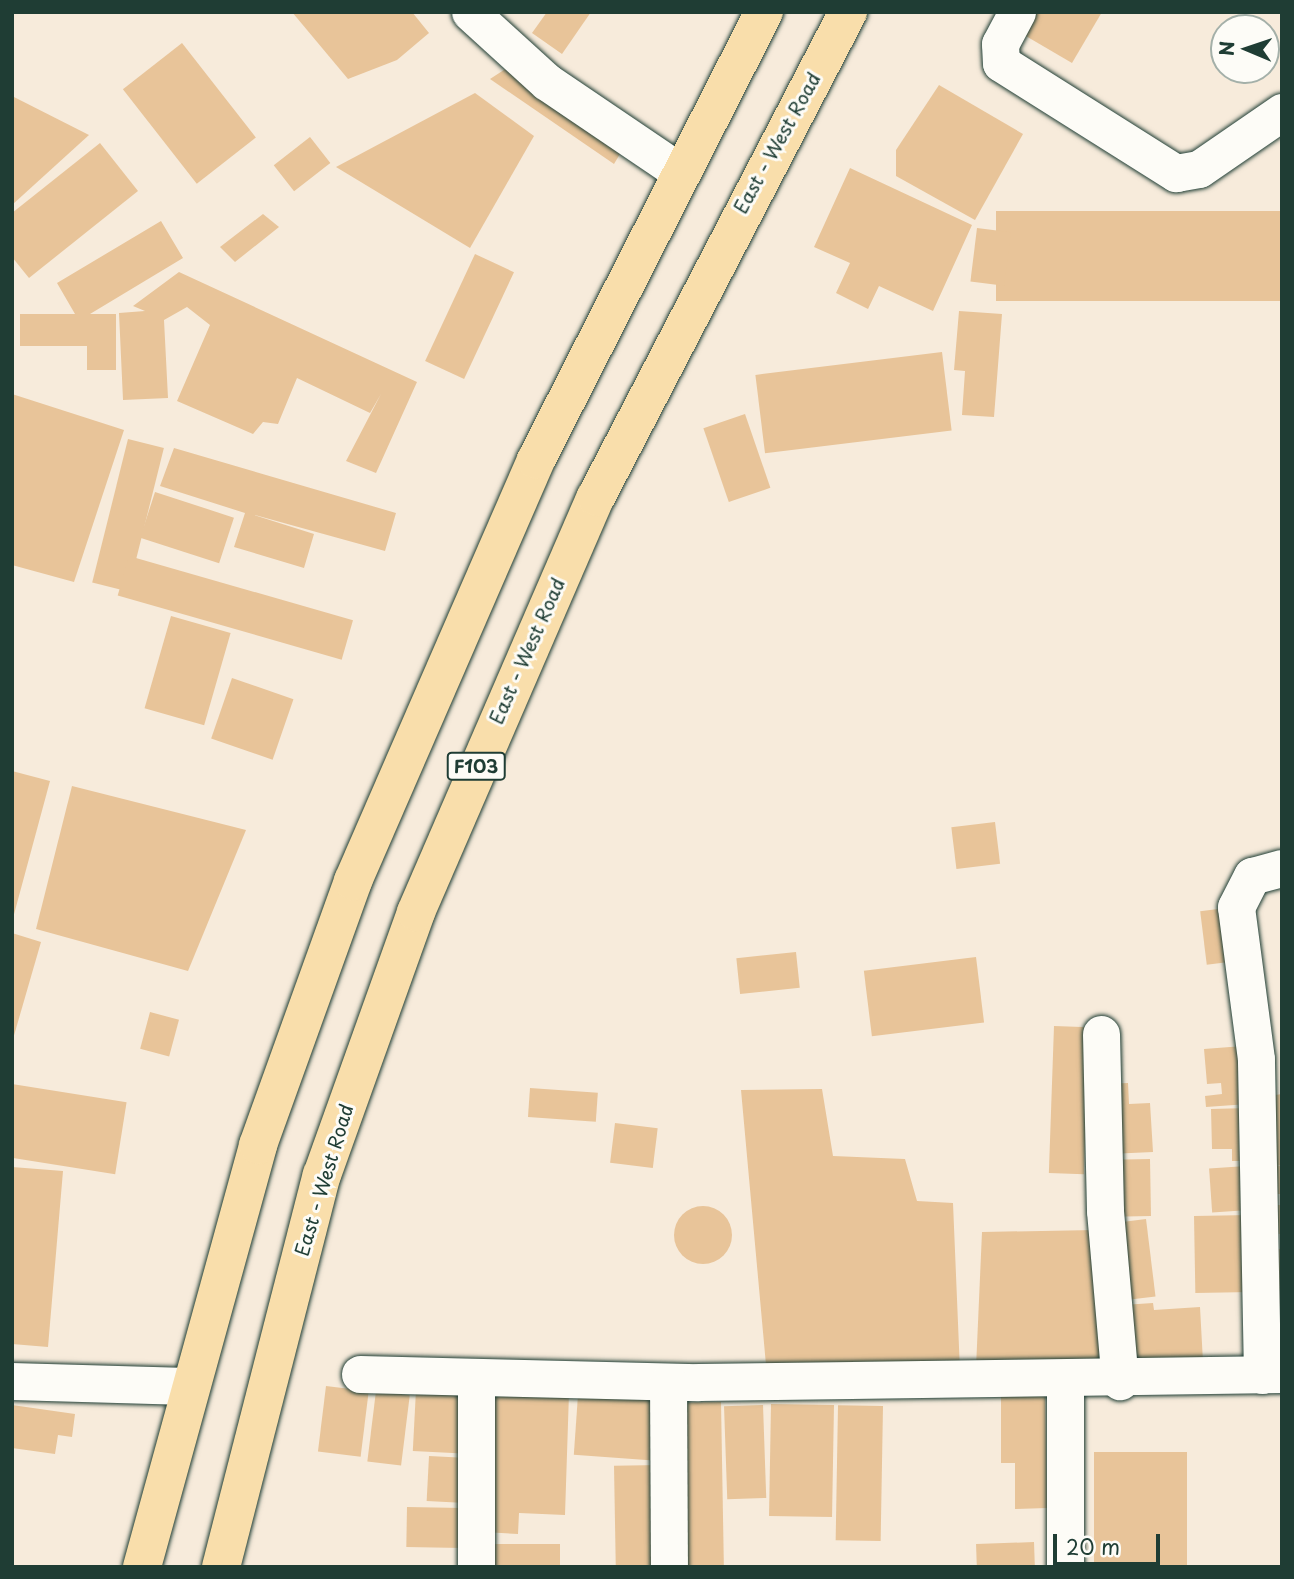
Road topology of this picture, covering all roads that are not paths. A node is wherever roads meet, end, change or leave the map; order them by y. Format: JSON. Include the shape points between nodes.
{"nodes":[{"id":1,"x":470,"y":12,"type":"edge"},
{"id":2,"x":764,"y":12,"type":"edge"},
{"id":3,"x":848,"y":12,"type":"edge"},
{"id":4,"x":1017,"y":12,"type":"edge"},
{"id":5,"x":1282,"y":112,"type":"edge"},
{"id":6,"x":680,"y":172,"type":"junction"},
{"id":7,"x":1282,"y":868,"type":"edge"},
{"id":8,"x":1101,"y":1034,"type":"dead end"},
{"id":9,"x":360,"y":1374,"type":"dead end"},
{"id":10,"x":1272,"y":1375,"type":"edge"},
{"id":11,"x":476,"y":1377,"type":"junction"},
{"id":12,"x":12,"y":1381,"type":"edge"},
{"id":13,"x":1120,"y":1381,"type":"junction"},
{"id":14,"x":668,"y":1382,"type":"junction"},
{"id":15,"x":1065,"y":1382,"type":"junction"},
{"id":16,"x":187,"y":1386,"type":"junction"},
{"id":17,"x":142,"y":1567,"type":"edge"},
{"id":18,"x":221,"y":1567,"type":"edge"},
{"id":19,"x":477,"y":1567,"type":"edge"},
{"id":20,"x":669,"y":1567,"type":"edge"},
{"id":21,"x":1065,"y":1567,"type":"edge"}],
"edges":[{"from":1,"to":6,"type":"street","via":[[547,82]]},
{"from":2,"to":6,"type":"main road"},
{"from":3,"to":18,"type":"main road","name":"East - West Road","number":"F103","via":[[596,497],[416,912],[322,1175]]},
{"from":4,"to":5,"type":"street","via":[[1000,44],[1001,63],[1176,173],[1199,169]]},
{"from":6,"to":16,"type":"main road","via":[[536,460],[353,881],[258,1145]]},
{"from":7,"to":10,"type":"street","via":[[1252,876],[1237,907],[1256,1059]]},
{"from":8,"to":13,"type":"street","via":[[1105,1211]]},
{"from":9,"to":11,"type":"street"},
{"from":10,"to":13,"type":"street"},
{"from":11,"to":14,"type":"street"},
{"from":11,"to":19,"type":"street"},
{"from":12,"to":16,"type":"street"},
{"from":13,"to":15,"type":"street"},
{"from":14,"to":15,"type":"street"},
{"from":14,"to":20,"type":"street"},
{"from":15,"to":21,"type":"street"},
{"from":16,"to":17,"type":"main road"}]}
